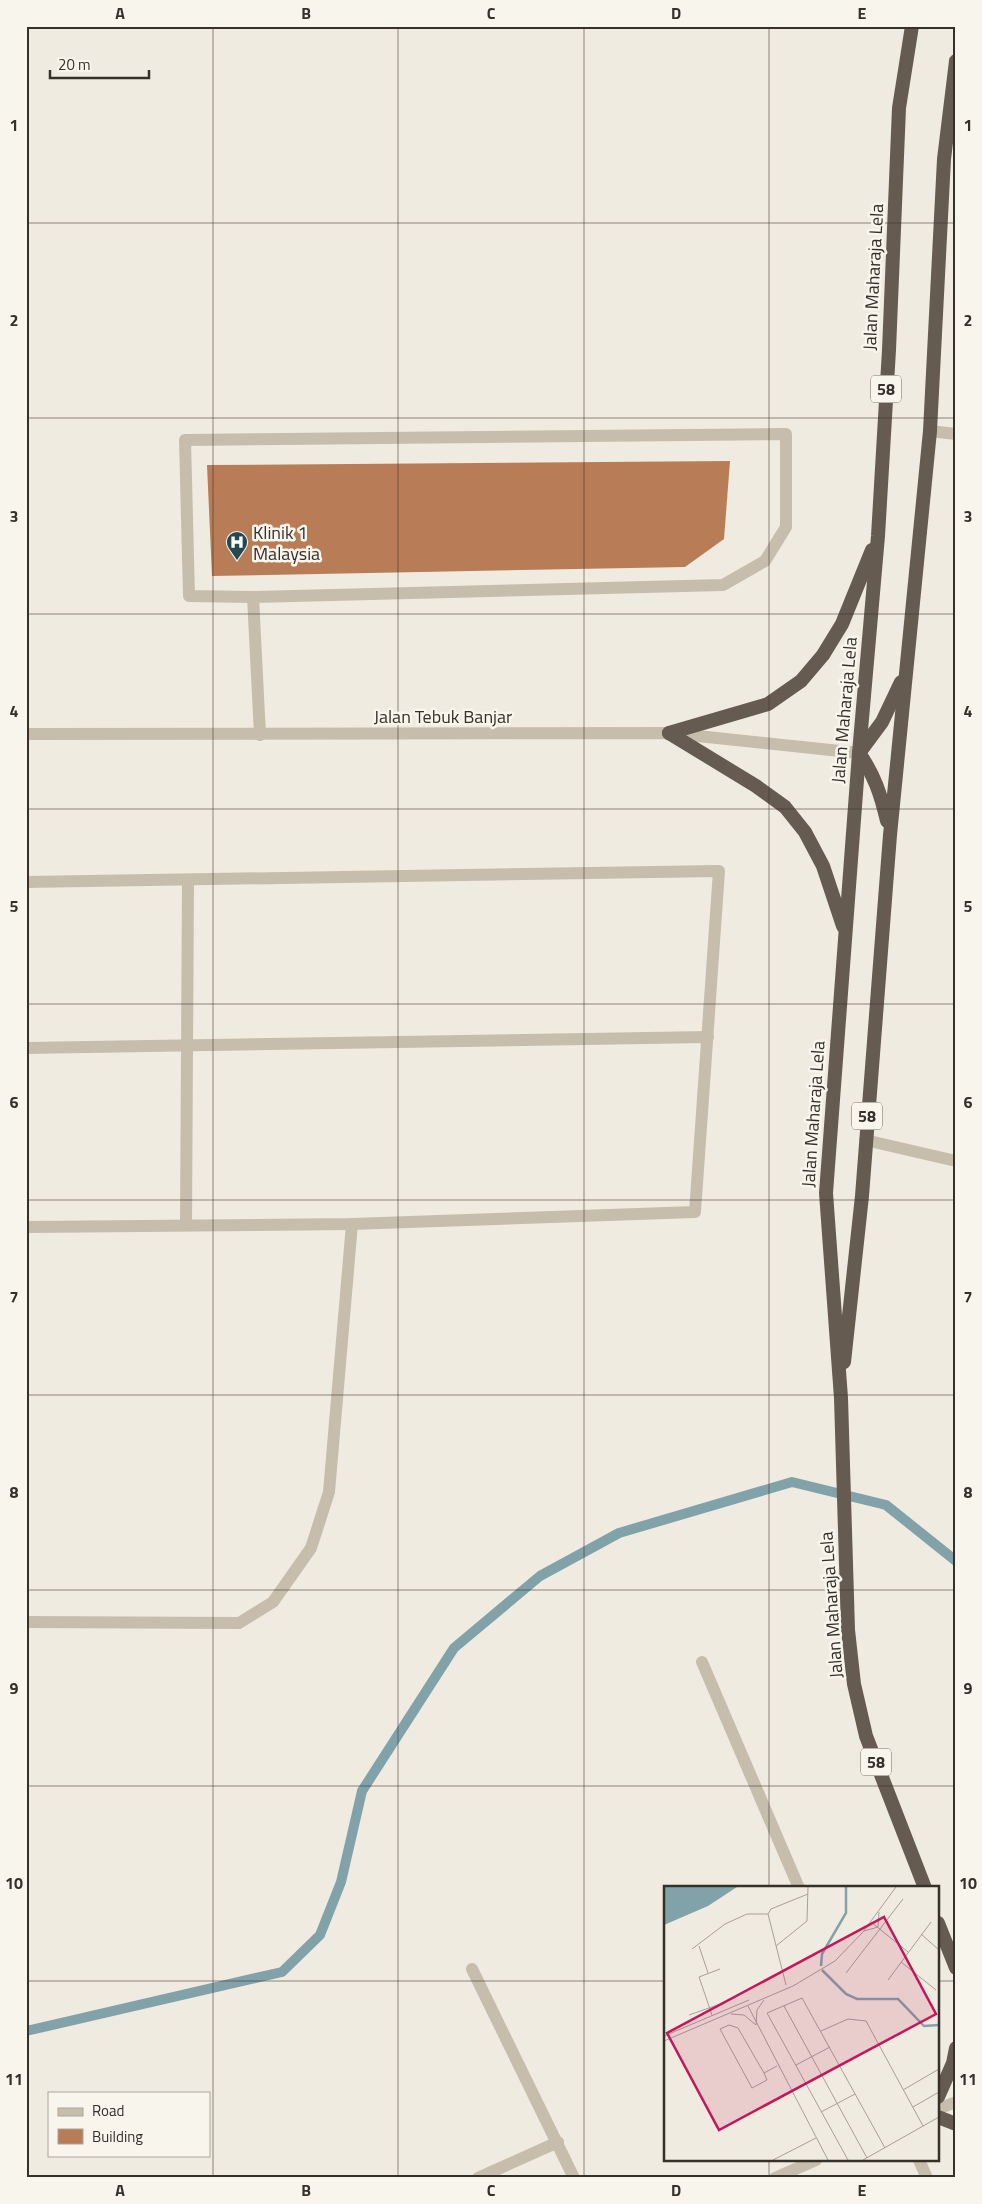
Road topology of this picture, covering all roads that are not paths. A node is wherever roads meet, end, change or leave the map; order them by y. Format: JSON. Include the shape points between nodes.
{"nodes":[{"id":1,"x":912,"y":26,"type":"edge"},
{"id":2,"x":956,"y":62,"type":"edge"},
{"id":3,"x":930,"y":431,"type":"junction"},
{"id":4,"x":956,"y":434,"type":"edge"},
{"id":5,"x":878,"y":536,"type":"junction"},
{"id":6,"x":253,"y":597,"type":"junction"},
{"id":7,"x":905,"y":672,"type":"junction"},
{"id":8,"x":669,"y":733,"type":"junction"},
{"id":9,"x":26,"y":734,"type":"edge"},
{"id":10,"x":260,"y":734,"type":"junction"},
{"id":11,"x":859,"y":753,"type":"junction"},
{"id":12,"x":890,"y":834,"type":"junction"},
{"id":13,"x":188,"y":880,"type":"junction"},
{"id":14,"x":26,"y":882,"type":"edge"},
{"id":15,"x":845,"y":932,"type":"junction"},
{"id":16,"x":708,"y":1037,"type":"junction"},
{"id":17,"x":187,"y":1046,"type":"junction"},
{"id":18,"x":26,"y":1048,"type":"edge"},
{"id":19,"x":865,"y":1140,"type":"junction"},
{"id":20,"x":956,"y":1161,"type":"edge"},
{"id":21,"x":352,"y":1224,"type":"junction"},
{"id":22,"x":186,"y":1225,"type":"junction"},
{"id":23,"x":26,"y":1227,"type":"edge"},
{"id":24,"x":841,"y":1398,"type":"junction"},
{"id":25,"x":26,"y":1622,"type":"edge"},
{"id":26,"x":702,"y":1662,"type":"dead end"},
{"id":27,"x":798,"y":1886,"type":"edge"},
{"id":28,"x":924,"y":1886,"type":"edge"},
{"id":29,"x":940,"y":1928,"type":"edge"},
{"id":30,"x":956,"y":1968,"type":"edge"},
{"id":31,"x":472,"y":1969,"type":"dead end"},
{"id":32,"x":956,"y":2048,"type":"edge"},
{"id":33,"x":940,"y":2092,"type":"edge"},
{"id":34,"x":956,"y":2102,"type":"edge"},
{"id":35,"x":940,"y":2108,"type":"edge"},
{"id":36,"x":940,"y":2117,"type":"edge"},
{"id":37,"x":956,"y":2124,"type":"edge"},
{"id":38,"x":558,"y":2142,"type":"junction"},
{"id":39,"x":811,"y":2162,"type":"edge"},
{"id":40,"x":920,"y":2162,"type":"edge"},
{"id":41,"x":478,"y":2178,"type":"edge"},
{"id":42,"x":574,"y":2178,"type":"edge"},
{"id":43,"x":775,"y":2178,"type":"edge"},
{"id":44,"x":928,"y":2178,"type":"edge"}],
"edges":[{"from":1,"to":5,"type":"highway","name":"Jalan Maharaja Lela","number":"58","via":[[900,108]]},
{"from":2,"to":3,"type":"highway","name":"Jalan Maharaja Lela","number":"58","via":[[944,159]]},
{"from":3,"to":4,"type":"street"},
{"from":3,"to":7,"type":"highway","name":"Jalan Maharaja Lela","number":"58"},
{"from":5,"to":8,"type":"highway","via":[[842,624],[801,682],[768,704]]},
{"from":5,"to":11,"type":"highway","name":"Jalan Maharaja Lela","number":"58"},
{"from":6,"to":6,"type":"street","via":[[189,596],[184,440],[786,434],[786,527],[765,561],[723,585]]},
{"from":6,"to":10,"type":"street"},
{"from":7,"to":11,"type":"highway","via":[[882,722]]},
{"from":7,"to":12,"type":"highway","name":"Jalan Maharaja Lela","number":"58"},
{"from":8,"to":10,"type":"street","name":"Jalan Tebuk Banjar"},
{"from":8,"to":11,"type":"street","name":"Jalan Tebuk Banjar"},
{"from":8,"to":15,"type":"highway","via":[[786,807],[805,832],[823,866]]},
{"from":9,"to":10,"type":"street","name":"Jalan Tebuk Banjar"},
{"from":11,"to":12,"type":"highway","via":[[878,785]]},
{"from":11,"to":15,"type":"highway","name":"Jalan Maharaja Lela","number":"58"},
{"from":12,"to":19,"type":"highway","name":"Jalan Maharaja Lela","number":"58"},
{"from":13,"to":14,"type":"street"},
{"from":13,"to":16,"type":"street","via":[[719,871]]},
{"from":13,"to":17,"type":"street"},
{"from":15,"to":24,"type":"highway","name":"Jalan Maharaja Lela","number":"58","via":[[826,1193]]},
{"from":16,"to":17,"type":"street"},
{"from":16,"to":21,"type":"street","via":[[695,1212]]},
{"from":17,"to":18,"type":"street"},
{"from":17,"to":22,"type":"street"},
{"from":19,"to":20,"type":"street"},
{"from":19,"to":24,"type":"highway","name":"Jalan Maharaja Lela","number":"58"},
{"from":21,"to":22,"type":"street"},
{"from":21,"to":25,"type":"street","via":[[329,1492],[311,1548],[273,1602],[239,1623]]},
{"from":22,"to":23,"type":"street"},
{"from":24,"to":28,"type":"highway","name":"Jalan Maharaja Lela","number":"58","via":[[848,1630],[854,1684],[866,1736]]},
{"from":26,"to":27,"type":"street"},
{"from":29,"to":30,"type":"highway"},
{"from":31,"to":38,"type":"street"},
{"from":32,"to":33,"type":"highway","via":[[953,2064]]},
{"from":34,"to":35,"type":"street"},
{"from":36,"to":37,"type":"highway"},
{"from":38,"to":41,"type":"street"},
{"from":38,"to":42,"type":"street"},
{"from":39,"to":43,"type":"street"},
{"from":40,"to":44,"type":"street"}]}
